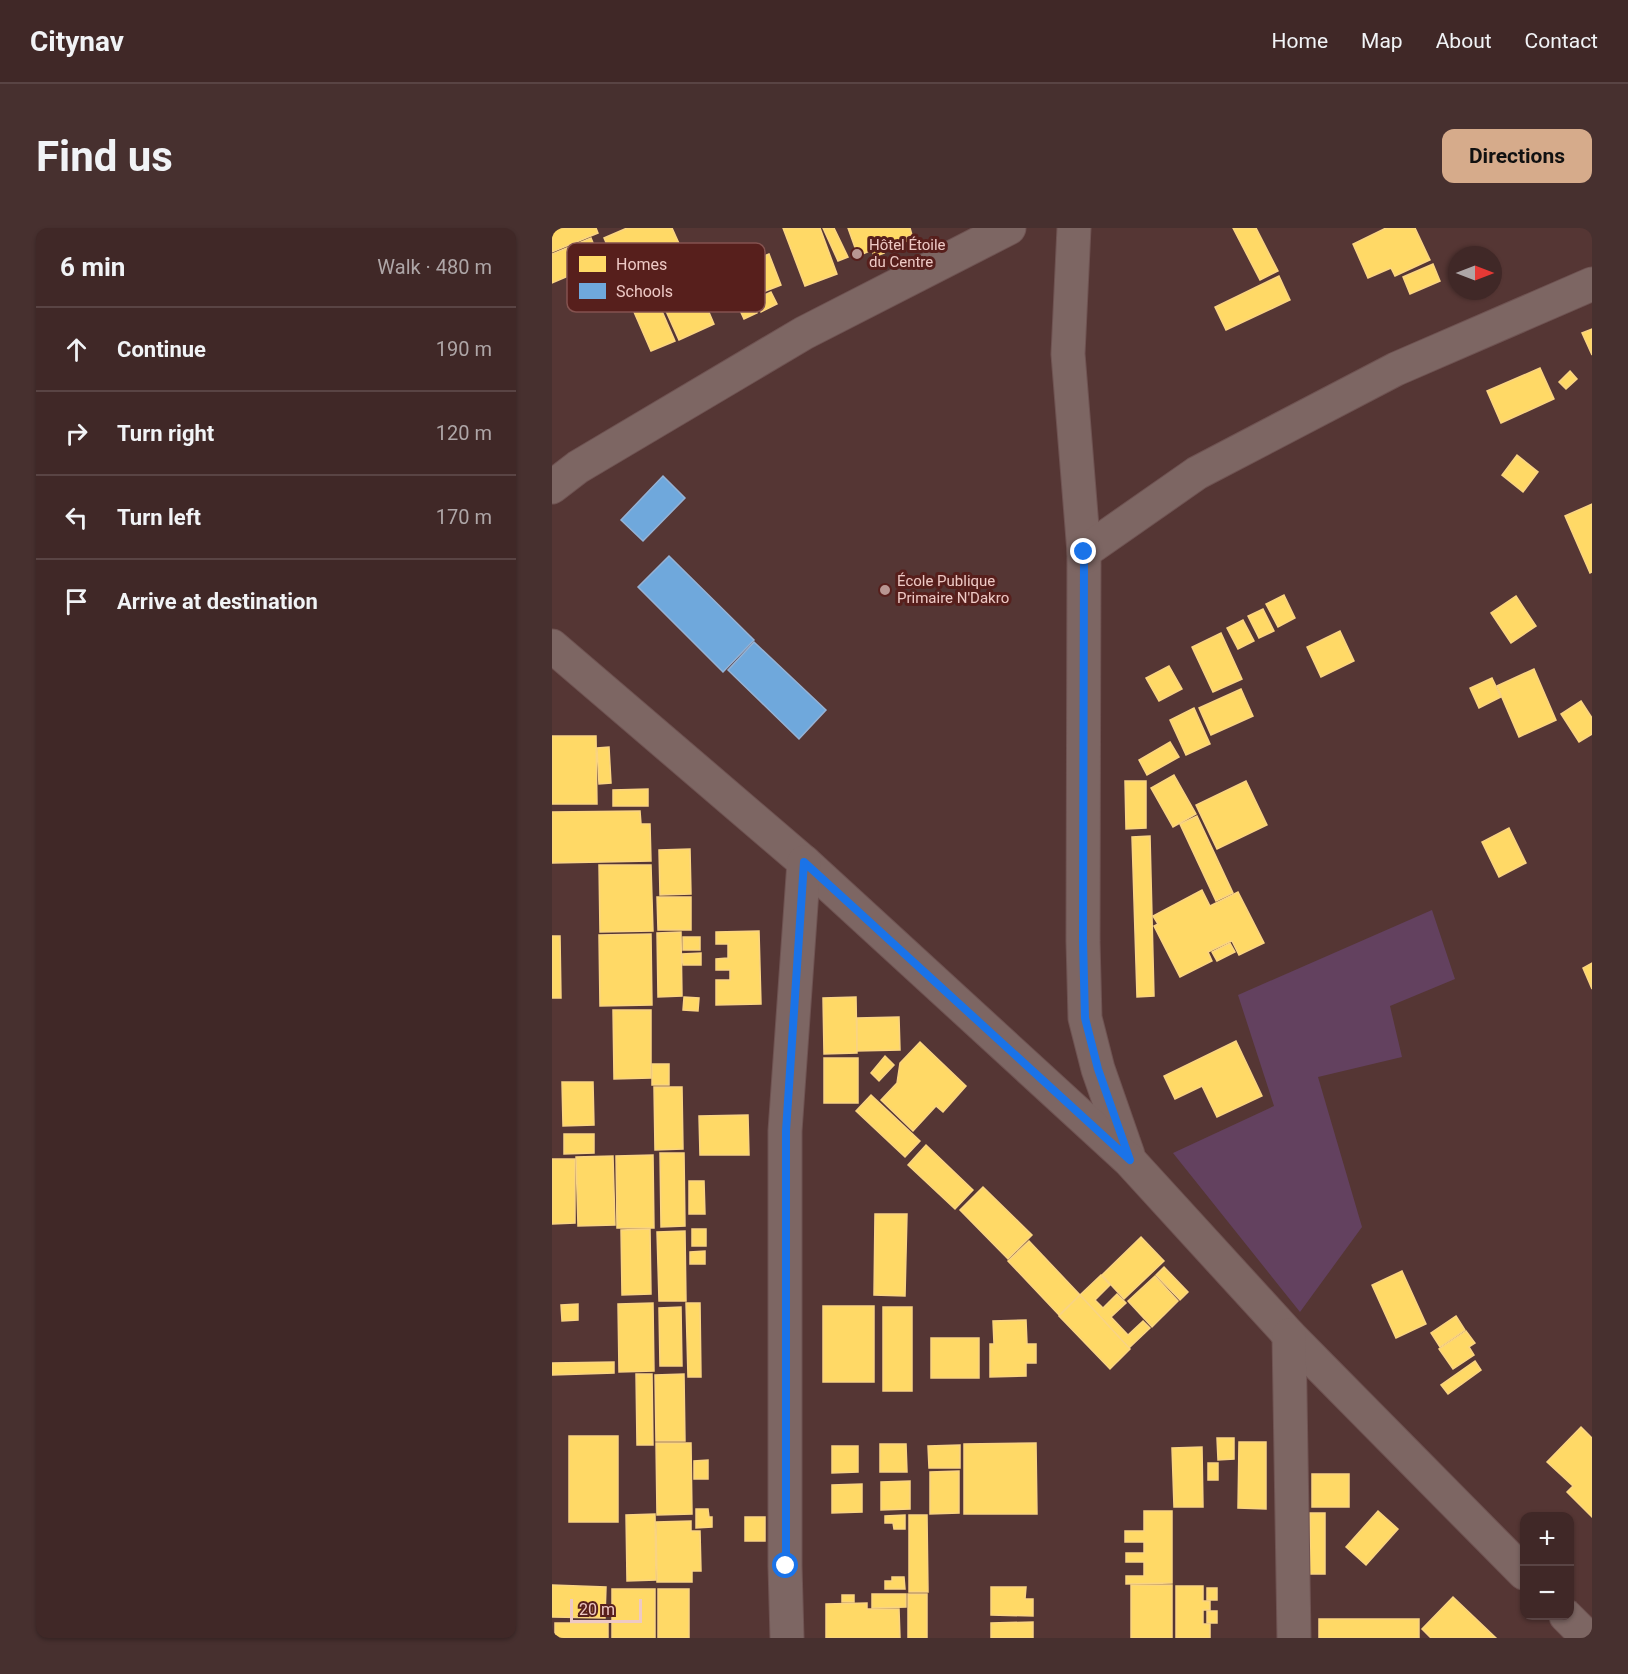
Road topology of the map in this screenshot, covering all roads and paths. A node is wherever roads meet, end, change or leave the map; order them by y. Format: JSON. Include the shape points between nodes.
{"nodes":[{"id":1,"x":1009,"y":228,"type":"edge"},
{"id":2,"x":1074,"y":228,"type":"edge"},
{"id":3,"x":1592,"y":284,"type":"edge"},
{"id":4,"x":552,"y":487,"type":"edge"},
{"id":5,"x":1084,"y":552,"type":"junction"},
{"id":6,"x":552,"y":646,"type":"edge"},
{"id":7,"x":804,"y":862,"type":"junction"},
{"id":8,"x":1130,"y":1160,"type":"junction"},
{"id":9,"x":1289,"y":1335,"type":"junction"},
{"id":10,"x":1520,"y":1569,"type":"edge"},
{"id":11,"x":1570,"y":1620,"type":"edge"},
{"id":12,"x":787,"y":1638,"type":"edge"},
{"id":13,"x":1294,"y":1638,"type":"edge"},
{"id":14,"x":1588,"y":1638,"type":"edge"}],
"edges":[{"from":1,"to":4,"type":"street","via":[[804,333],[578,467]]},
{"from":2,"to":5,"type":"street","via":[[1068,354]]},
{"from":3,"to":5,"type":"street","via":[[1396,369],[1207,468]]},
{"from":5,"to":8,"type":"street","via":[[1085,1018],[1098,1069]]},
{"from":6,"to":7,"type":"street"},
{"from":7,"to":8,"type":"street"},
{"from":7,"to":12,"type":"street","via":[[786,1131]]},
{"from":8,"to":9,"type":"street"},
{"from":9,"to":10,"type":"street"},
{"from":9,"to":13,"type":"street"},
{"from":11,"to":14,"type":"street"}]}
